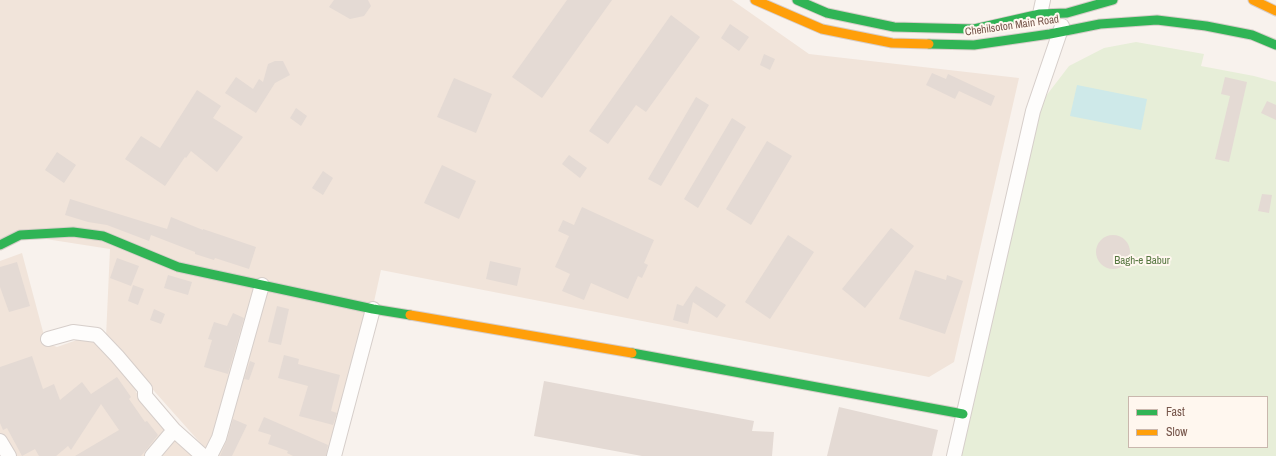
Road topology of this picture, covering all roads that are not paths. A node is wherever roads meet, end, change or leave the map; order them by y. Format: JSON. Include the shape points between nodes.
{"nodes":[{"id":1,"x":755,"y":0,"type":"edge"},
{"id":2,"x":798,"y":0,"type":"edge"},
{"id":3,"x":1043,"y":0,"type":"edge"},
{"id":4,"x":1113,"y":0,"type":"edge"},
{"id":5,"x":1253,"y":0,"type":"edge"},
{"id":6,"x":1276,"y":11,"type":"edge"},
{"id":7,"x":1067,"y":12,"type":"junction"},
{"id":8,"x":1040,"y":14,"type":"junction"},
{"id":9,"x":1060,"y":33,"type":"junction"},
{"id":10,"x":1276,"y":45,"type":"edge"},
{"id":11,"x":0,"y":245,"type":"edge"},
{"id":12,"x":262,"y":285,"type":"junction"},
{"id":13,"x":373,"y":308,"type":"junction"},
{"id":14,"x":48,"y":339,"type":"dead end"},
{"id":15,"x":963,"y":414,"type":"junction"},
{"id":16,"x":174,"y":430,"type":"junction"},
{"id":17,"x":0,"y":441,"type":"edge"},
{"id":18,"x":9,"y":456,"type":"edge"},
{"id":19,"x":152,"y":456,"type":"edge"},
{"id":20,"x":203,"y":456,"type":"edge"},
{"id":21,"x":210,"y":456,"type":"edge"},
{"id":22,"x":334,"y":456,"type":"edge"},
{"id":23,"x":954,"y":456,"type":"edge"}],
"edges":[{"from":1,"to":9,"type":"street","name":"Chehilsoton Main Road","via":[[822,29],[892,43],[974,45]]},
{"from":2,"to":8,"type":"street","name":"Chehilsoton Main Road","via":[[827,13],[894,27],[974,29]]},
{"from":3,"to":8,"type":"street"},
{"from":4,"to":7,"type":"street","name":"Chehilsoton Main Road"},
{"from":5,"to":6,"type":"street"},
{"from":7,"to":8,"type":"street","name":"Chehilsoton Main Road"},
{"from":7,"to":9,"type":"street"},
{"from":9,"to":10,"type":"street","name":"Chehilsoton Main Road","via":[[1100,24],[1157,20],[1206,26],[1252,36]]},
{"from":9,"to":15,"type":"street","via":[[1033,111]]},
{"from":11,"to":12,"type":"street","via":[[20,235],[73,232],[102,236],[178,267]]},
{"from":12,"to":13,"type":"street"},
{"from":12,"to":21,"type":"street","via":[[219,438]]},
{"from":13,"to":15,"type":"street","via":[[712,366]]},
{"from":13,"to":22,"type":"street"},
{"from":14,"to":16,"type":"street","via":[[73,332],[97,335],[145,389],[145,396]]},
{"from":15,"to":23,"type":"street"},
{"from":16,"to":19,"type":"street"},
{"from":16,"to":20,"type":"street"},
{"from":17,"to":18,"type":"street"}]}
